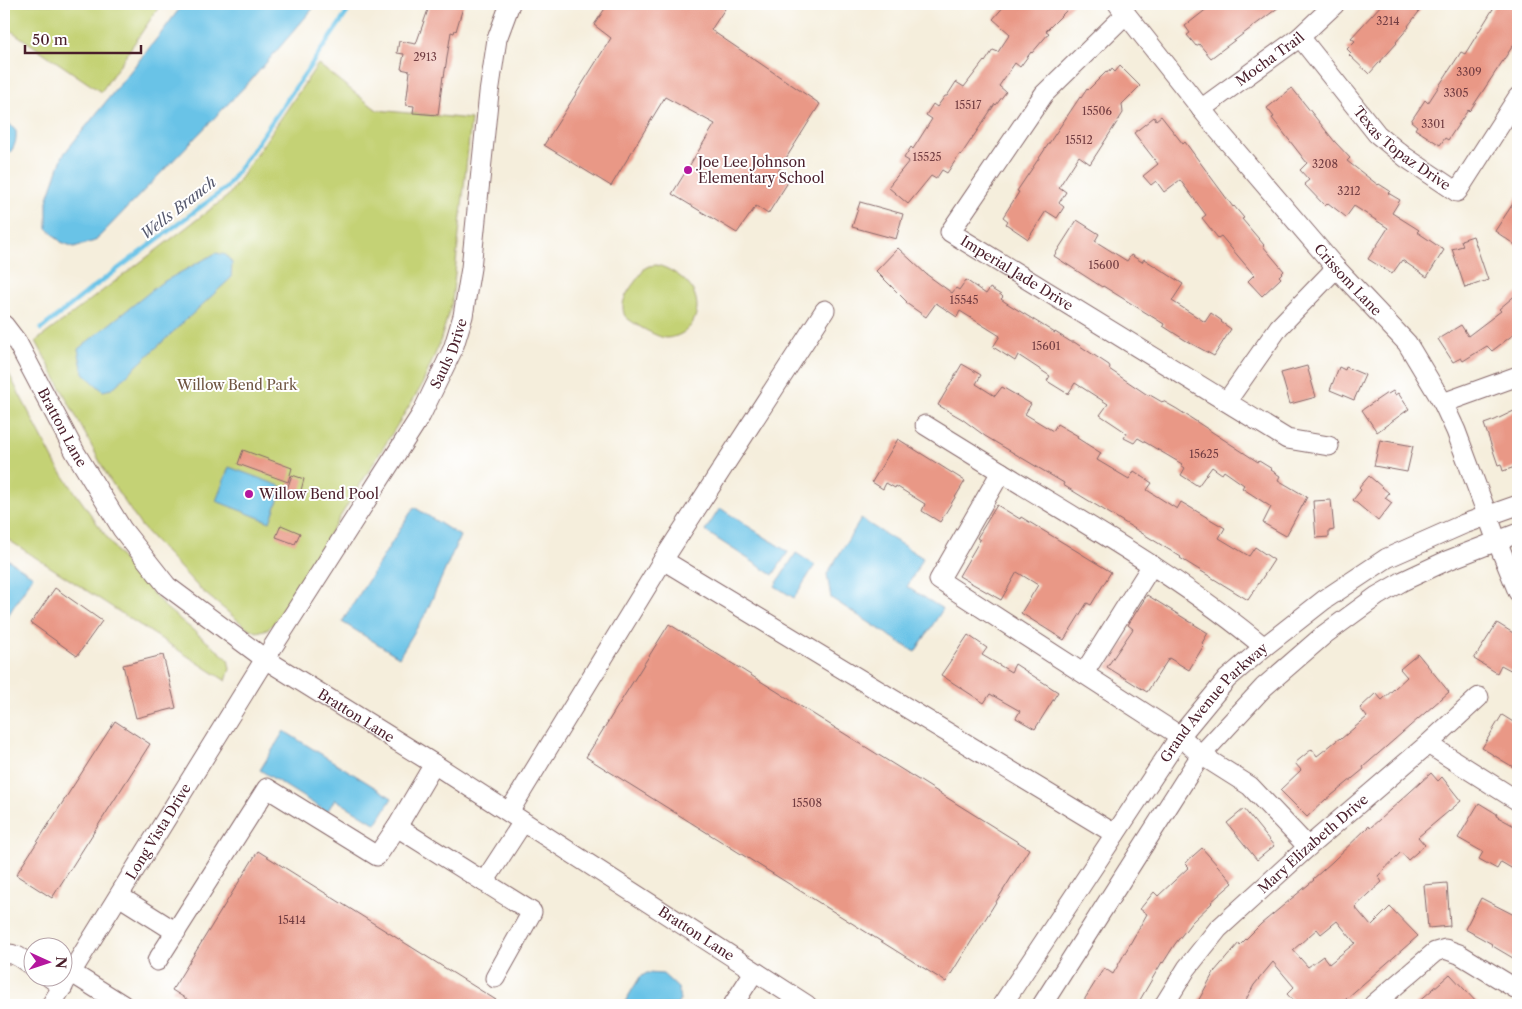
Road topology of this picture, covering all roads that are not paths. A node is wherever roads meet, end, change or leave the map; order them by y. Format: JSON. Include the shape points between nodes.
{"nodes":[{"id":1,"x":510,"y":4,"type":"edge"},
{"id":2,"x":1335,"y":4,"type":"edge"},
{"id":3,"x":1122,"y":9,"type":"edge"},
{"id":4,"x":1300,"y":37,"type":"junction"},
{"id":5,"x":1518,"y":97,"type":"edge"},
{"id":6,"x":1201,"y":109,"type":"junction"},
{"id":7,"x":1336,"y":268,"type":"junction"},
{"id":8,"x":825,"y":310,"type":"dead end"},
{"id":9,"x":4,"y":325,"type":"edge"},
{"id":10,"x":1518,"y":376,"type":"edge"},
{"id":11,"x":1227,"y":402,"type":"junction"},
{"id":12,"x":1443,"y":403,"type":"junction"},
{"id":13,"x":925,"y":425,"type":"dead end"},
{"id":14,"x":1329,"y":446,"type":"dead end"},
{"id":15,"x":1001,"y":472,"type":"junction"},
{"id":16,"x":1518,"y":505,"type":"edge"},
{"id":17,"x":1488,"y":514,"type":"junction"},
{"id":18,"x":1518,"y":533,"type":"edge"},
{"id":19,"x":1497,"y":541,"type":"junction"},
{"id":20,"x":663,"y":560,"type":"junction"},
{"id":21,"x":1152,"y":565,"type":"junction"},
{"id":22,"x":1518,"y":592,"type":"edge"},
{"id":23,"x":1264,"y":646,"type":"junction"},
{"id":24,"x":265,"y":659,"type":"junction"},
{"id":25,"x":1084,"y":673,"type":"junction"},
{"id":26,"x":1479,"y":698,"type":"dead end"},
{"id":27,"x":1180,"y":736,"type":"junction"},
{"id":28,"x":1428,"y":744,"type":"junction"},
{"id":29,"x":1201,"y":755,"type":"junction"},
{"id":30,"x":434,"y":764,"type":"junction"},
{"id":31,"x":1518,"y":801,"type":"edge"},
{"id":32,"x":516,"y":817,"type":"junction"},
{"id":33,"x":397,"y":827,"type":"junction"},
{"id":34,"x":1115,"y":834,"type":"junction"},
{"id":35,"x":1308,"y":847,"type":"junction"},
{"id":36,"x":484,"y":882,"type":"junction"},
{"id":37,"x":119,"y":896,"type":"junction"},
{"id":38,"x":176,"y":932,"type":"junction"},
{"id":39,"x":4,"y":954,"type":"edge"},
{"id":40,"x":22,"y":960,"type":"edge"},
{"id":41,"x":158,"y":961,"type":"dead end"},
{"id":42,"x":72,"y":963,"type":"edge"},
{"id":43,"x":754,"y":972,"type":"junction"},
{"id":44,"x":495,"y":978,"type":"dead end"},
{"id":45,"x":72,"y":984,"type":"edge"},
{"id":46,"x":58,"y":986,"type":"edge"},
{"id":47,"x":1518,"y":990,"type":"edge"},
{"id":48,"x":51,"y":1005,"type":"edge"},
{"id":49,"x":122,"y":1005,"type":"edge"},
{"id":50,"x":733,"y":1005,"type":"edge"},
{"id":51,"x":807,"y":1005,"type":"edge"},
{"id":52,"x":1002,"y":1005,"type":"edge"},
{"id":53,"x":1042,"y":1005,"type":"edge"},
{"id":54,"x":1164,"y":1005,"type":"edge"},
{"id":55,"x":1373,"y":1005,"type":"edge"}],
"edges":[{"from":1,"to":24,"type":"street","name":"Sauls Drive","via":[[494,57],[471,268],[463,316],[453,349],[421,414]]},
{"from":2,"to":4,"type":"street","name":"Mocha Trail"},
{"from":3,"to":6,"type":"street","name":"Crissom Lane"},
{"from":3,"to":11,"type":"street","name":"Imperial Jade Drive","via":[[1044,94],[950,232]]},
{"from":4,"to":5,"type":"street","name":"Texas Topaz Drive","via":[[1377,134],[1456,192]]},
{"from":4,"to":6,"type":"street","name":"Mocha Trail"},
{"from":6,"to":7,"type":"street","name":"Crissom Lane"},
{"from":7,"to":11,"type":"street","via":[[1279,327]]},
{"from":7,"to":12,"type":"street","name":"Crissom Lane","via":[[1407,343]]},
{"from":8,"to":20,"type":"street"},
{"from":9,"to":24,"type":"street","name":"Bratton Lane","via":[[17,342],[75,452],[122,529],[167,586]]},
{"from":10,"to":12,"type":"street"},
{"from":11,"to":14,"type":"street","name":"Imperial Jade Drive","via":[[1288,438]]},
{"from":12,"to":17,"type":"street","name":"Crissom Lane"},
{"from":13,"to":15,"type":"street"},
{"from":15,"to":21,"type":"street"},
{"from":15,"to":25,"type":"street","via":[[939,580]]},
{"from":16,"to":17,"type":"street","name":"Grand Avenue Parkway"},
{"from":17,"to":19,"type":"street","name":"Crissom Lane"},
{"from":17,"to":23,"type":"street","name":"Grand Avenue Parkway","via":[[1387,558]]},
{"from":18,"to":19,"type":"street","name":"Grand Avenue Parkway"},
{"from":19,"to":22,"type":"street","name":"Crissom Lane"},
{"from":19,"to":29,"type":"street","name":"Grand Avenue Parkway","via":[[1403,581],[1332,628],[1264,687]]},
{"from":20,"to":32,"type":"street"},
{"from":20,"to":34,"type":"street"},
{"from":21,"to":23,"type":"street"},
{"from":21,"to":25,"type":"street"},
{"from":23,"to":27,"type":"street","name":"Grand Avenue Parkway","via":[[1227,679]]},
{"from":24,"to":30,"type":"street","name":"Bratton Lane"},
{"from":24,"to":37,"type":"street","name":"Long Vista Drive"},
{"from":25,"to":27,"type":"street"},
{"from":26,"to":28,"type":"street","name":"Mary Elizabeth Drive"},
{"from":27,"to":29,"type":"street"},
{"from":27,"to":34,"type":"street","name":"Grand Avenue Parkway"},
{"from":28,"to":31,"type":"street"},
{"from":28,"to":35,"type":"street","name":"Mary Elizabeth Drive"},
{"from":29,"to":35,"type":"street","via":[[1250,786]]},
{"from":29,"to":53,"type":"street","name":"Grand Avenue Parkway"},
{"from":30,"to":32,"type":"street","name":"Bratton Lane"},
{"from":30,"to":33,"type":"street"},
{"from":32,"to":36,"type":"street"},
{"from":32,"to":43,"type":"street","name":"Bratton Lane"},
{"from":33,"to":36,"type":"street"},
{"from":33,"to":38,"type":"street","via":[[377,856],[267,788]]},
{"from":34,"to":52,"type":"street","name":"Grand Avenue Parkway"},
{"from":35,"to":54,"type":"street","name":"Mary Elizabeth Drive","via":[[1218,929]]},
{"from":36,"to":44,"type":"street","via":[[532,912]]},
{"from":37,"to":38,"type":"street"},
{"from":37,"to":42,"type":"street","name":"Long Vista Drive"},
{"from":38,"to":41,"type":"street"},
{"from":39,"to":40,"type":"street","via":[[10,953]]},
{"from":43,"to":50,"type":"street"},
{"from":43,"to":51,"type":"street","name":"Bratton Lane"},
{"from":45,"to":49,"type":"street"},
{"from":46,"to":48,"type":"street","name":"Long Vista Drive"},
{"from":47,"to":55,"type":"street","via":[[1445,949],[1436,952]]}]}
